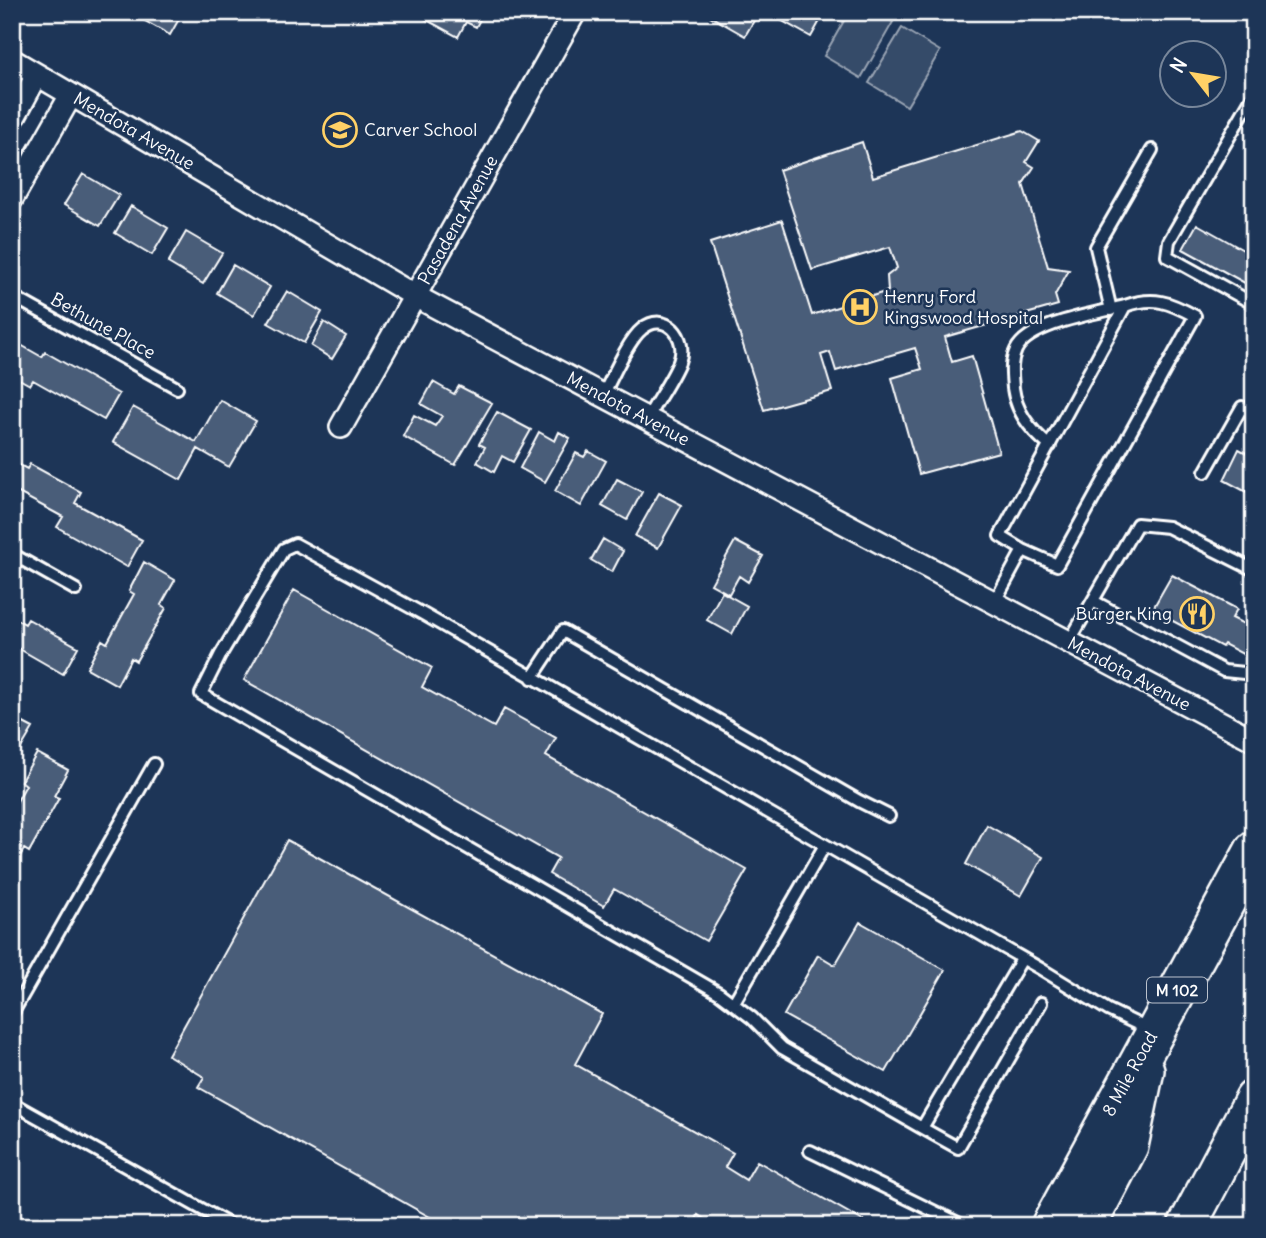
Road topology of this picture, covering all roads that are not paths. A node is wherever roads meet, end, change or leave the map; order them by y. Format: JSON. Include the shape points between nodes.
{"nodes":[{"id":1,"x":575,"y":12,"type":"edge"},
{"id":2,"x":12,"y":60,"type":"edge"},
{"id":3,"x":37,"y":75,"type":"junction"},
{"id":4,"x":71,"y":94,"type":"junction"},
{"id":5,"x":1254,"y":94,"type":"edge"},
{"id":6,"x":12,"y":121,"type":"edge"},
{"id":7,"x":1152,"y":150,"type":"dead end"},
{"id":8,"x":12,"y":199,"type":"edge"},
{"id":9,"x":12,"y":296,"type":"edge"},
{"id":10,"x":415,"y":296,"type":"junction"},
{"id":11,"x":1254,"y":304,"type":"edge"},
{"id":12,"x":1125,"y":306,"type":"junction"},
{"id":13,"x":1111,"y":310,"type":"junction"},
{"id":14,"x":177,"y":388,"type":"dead end"},
{"id":15,"x":603,"y":395,"type":"junction"},
{"id":16,"x":1254,"y":414,"type":"edge"},
{"id":17,"x":647,"y":419,"type":"junction"},
{"id":18,"x":341,"y":427,"type":"dead end"},
{"id":19,"x":1050,"y":446,"type":"junction"},
{"id":20,"x":1205,"y":472,"type":"dead end"},
{"id":21,"x":1023,"y":550,"type":"junction"},
{"id":22,"x":12,"y":554,"type":"edge"},
{"id":23,"x":1254,"y":570,"type":"edge"},
{"id":24,"x":76,"y":590,"type":"dead end"},
{"id":25,"x":1093,"y":601,"type":"junction"},
{"id":26,"x":994,"y":603,"type":"junction"},
{"id":27,"x":1069,"y":642,"type":"junction"},
{"id":28,"x":1254,"y":674,"type":"edge"},
{"id":29,"x":532,"y":678,"type":"junction"},
{"id":30,"x":1254,"y":740,"type":"edge"},
{"id":31,"x":154,"y":764,"type":"dead end"},
{"id":32,"x":889,"y":816,"type":"dead end"},
{"id":33,"x":825,"y":845,"type":"junction"},
{"id":34,"x":1254,"y":850,"type":"edge"},
{"id":35,"x":1022,"y":959,"type":"junction"},
{"id":36,"x":1041,"y":1003,"type":"dead end"},
{"id":37,"x":733,"y":1004,"type":"junction"},
{"id":38,"x":12,"y":1014,"type":"edge"},
{"id":39,"x":1154,"y":1032,"type":"junction"},
{"id":40,"x":12,"y":1103,"type":"edge"},
{"id":41,"x":1253,"y":1103,"type":"edge"},
{"id":42,"x":922,"y":1128,"type":"junction"},
{"id":43,"x":810,"y":1151,"type":"dead end"},
{"id":44,"x":938,"y":1213,"type":"junction"},
{"id":45,"x":232,"y":1226,"type":"edge"},
{"id":46,"x":931,"y":1226,"type":"edge"},
{"id":47,"x":964,"y":1226,"type":"edge"},
{"id":48,"x":1049,"y":1226,"type":"edge"},
{"id":49,"x":1087,"y":1226,"type":"edge"},
{"id":50,"x":1187,"y":1226,"type":"edge"}],
"edges":[{"from":1,"to":10,"type":"street","name":"Pasadena Avenue"},
{"from":2,"to":3,"type":"street","name":"Mendota Avenue"},
{"from":3,"to":4,"type":"street","name":"Mendota Avenue"},
{"from":3,"to":6,"type":"street"},
{"from":4,"to":8,"type":"street"},
{"from":4,"to":10,"type":"street","name":"Mendota Avenue"},
{"from":5,"to":11,"type":"lane","via":[[1169,241],[1167,256]]},
{"from":7,"to":13,"type":"lane","via":[[1096,247]]},
{"from":9,"to":14,"type":"lane","name":"Bethune Place"},
{"from":10,"to":15,"type":"street","name":"Mendota Avenue"},
{"from":10,"to":18,"type":"street","name":"Pasadena Avenue"},
{"from":12,"to":13,"type":"lane"},
{"from":12,"to":19,"type":"lane"},
{"from":12,"to":21,"type":"lane","via":[[1144,299],[1172,304],[1195,317],[1057,565]]},
{"from":13,"to":19,"type":"lane","via":[[1033,333],[1016,348],[1011,367],[1014,401],[1033,433]]},
{"from":15,"to":17,"type":"street","name":"Mendota Avenue"},
{"from":15,"to":17,"type":"lane","via":[[636,335],[650,323],[670,324],[681,344],[680,361]]},
{"from":16,"to":20,"type":"lane","via":[[1242,407]]},
{"from":17,"to":26,"type":"street","name":"Mendota Avenue"},
{"from":19,"to":21,"type":"lane","via":[[1000,536]]},
{"from":21,"to":26,"type":"lane"},
{"from":22,"to":24,"type":"lane"},
{"from":23,"to":25,"type":"lane","via":[[1168,527],[1137,524]]},
{"from":25,"to":27,"type":"lane"},
{"from":25,"to":28,"type":"lane","via":[[1224,671]]},
{"from":26,"to":27,"type":"street","name":"Mendota Avenue"},
{"from":27,"to":30,"type":"street","name":"Mendota Avenue"},
{"from":29,"to":32,"type":"lane","via":[[563,631]]},
{"from":29,"to":33,"type":"lane"},
{"from":29,"to":37,"type":"lane","via":[[295,544],[284,549],[201,694]]},
{"from":31,"to":38,"type":"lane"},
{"from":33,"to":35,"type":"lane"},
{"from":33,"to":37,"type":"lane"},
{"from":34,"to":39,"type":"highway","name":"8 Mile Road","number":"M 102"},
{"from":35,"to":39,"type":"lane"},
{"from":35,"to":42,"type":"lane"},
{"from":36,"to":42,"type":"lane","via":[[958,1148]]},
{"from":37,"to":42,"type":"lane","via":[[782,1048]]},
{"from":39,"to":48,"type":"highway","name":"8 Mile Road","number":"M 102"},
{"from":39,"to":49,"type":"highway","via":[[1129,1146]]},
{"from":40,"to":45,"type":"lane"},
{"from":41,"to":50,"type":"highway"},
{"from":43,"to":44,"type":"lane"},
{"from":44,"to":46,"type":"lane"},
{"from":44,"to":47,"type":"lane"}]}
